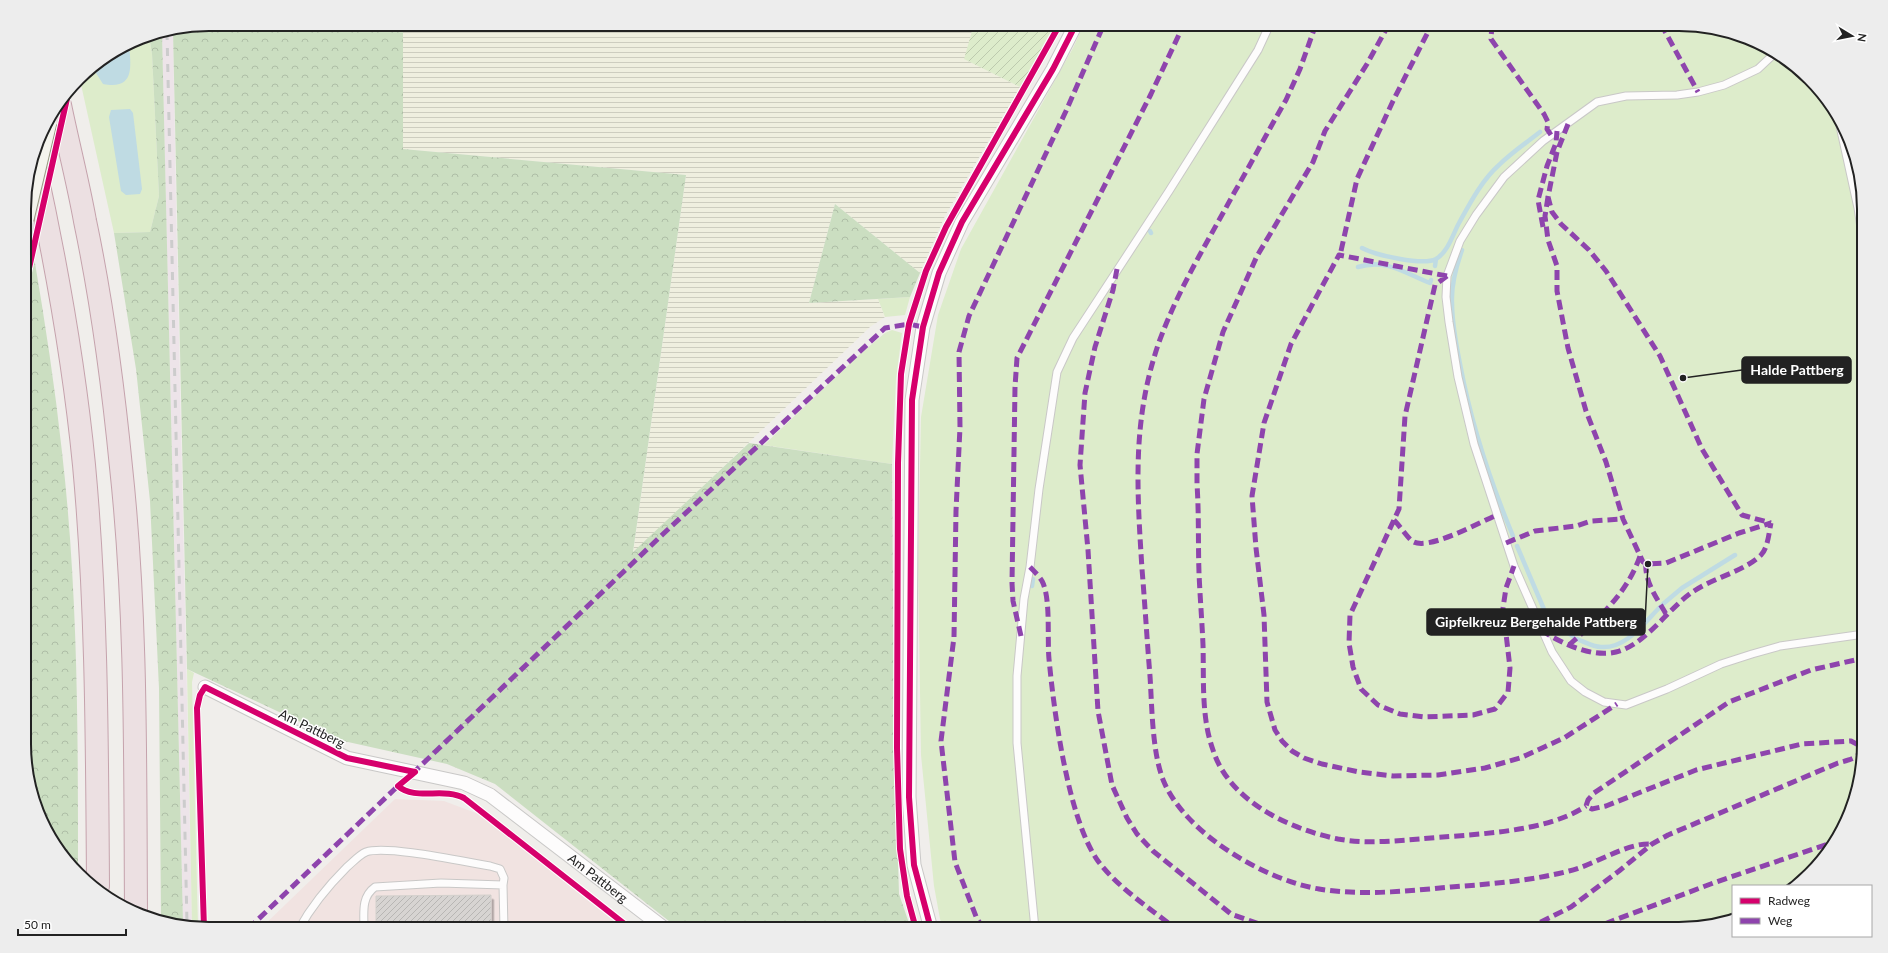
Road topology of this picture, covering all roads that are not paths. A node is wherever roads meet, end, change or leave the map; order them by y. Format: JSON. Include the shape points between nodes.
{"nodes":[{"id":1,"x":1072,"y":31,"type":"edge"},
{"id":2,"x":1267,"y":31,"type":"edge"},
{"id":3,"x":1771,"y":57,"type":"edge"},
{"id":4,"x":61,"y":110,"type":"edge"},
{"id":5,"x":1844,"y":142,"type":"edge"},
{"id":6,"x":39,"y":155,"type":"edge"},
{"id":7,"x":36,"y":168,"type":"edge"},
{"id":8,"x":34,"y":178,"type":"edge"},
{"id":9,"x":1857,"y":203,"type":"edge"},
{"id":10,"x":1857,"y":635,"type":"edge"},
{"id":11,"x":205,"y":687,"type":"dead end"},
{"id":12,"x":98,"y":883,"type":"edge"},
{"id":13,"x":503,"y":885,"type":"junction"},
{"id":14,"x":136,"y":906,"type":"edge"},
{"id":15,"x":303,"y":922,"type":"edge"},
{"id":16,"x":364,"y":922,"type":"edge"},
{"id":17,"x":504,"y":922,"type":"edge"},
{"id":18,"x":656,"y":922,"type":"edge"},
{"id":19,"x":929,"y":922,"type":"edge"},
{"id":20,"x":1034,"y":922,"type":"edge"}],
"edges":[{"from":1,"to":19,"type":"street","via":[[1053,69],[962,222],[938,273],[923,327],[912,400],[909,797],[914,865]]},
{"from":2,"to":20,"type":"lane","via":[[1258,50],[1073,338],[1058,372],[1024,599],[1017,676],[1017,743]]},
{"from":3,"to":10,"type":"lane","via":[[1758,69],[1724,85],[1698,92],[1626,96],[1597,102],[1543,141],[1504,177],[1460,241],[1447,276],[1449,322],[1458,377],[1474,444],[1514,566],[1552,652],[1571,681],[1604,702],[1626,705],[1721,664],[1759,652],[1780,646]]},
{"from":4,"to":14,"type":"highway","via":[[86,222],[106,345],[121,467],[129,553],[135,701]]},
{"from":5,"to":9,"type":"lane"},
{"from":6,"to":8,"type":"main road","bridge":true},
{"from":7,"to":12,"type":"highway","via":[[71,353],[84,464],[92,584]]},
{"from":11,"to":18,"type":"street","name":"Am Pattberg","via":[[347,758],[464,783],[490,795]]},
{"from":13,"to":15,"type":"lane","via":[[504,878],[500,870],[490,866],[390,851],[366,852],[318,897]]},
{"from":13,"to":16,"type":"lane","via":[[441,883],[375,886],[365,899]]},
{"from":13,"to":17,"type":"lane"}]}
